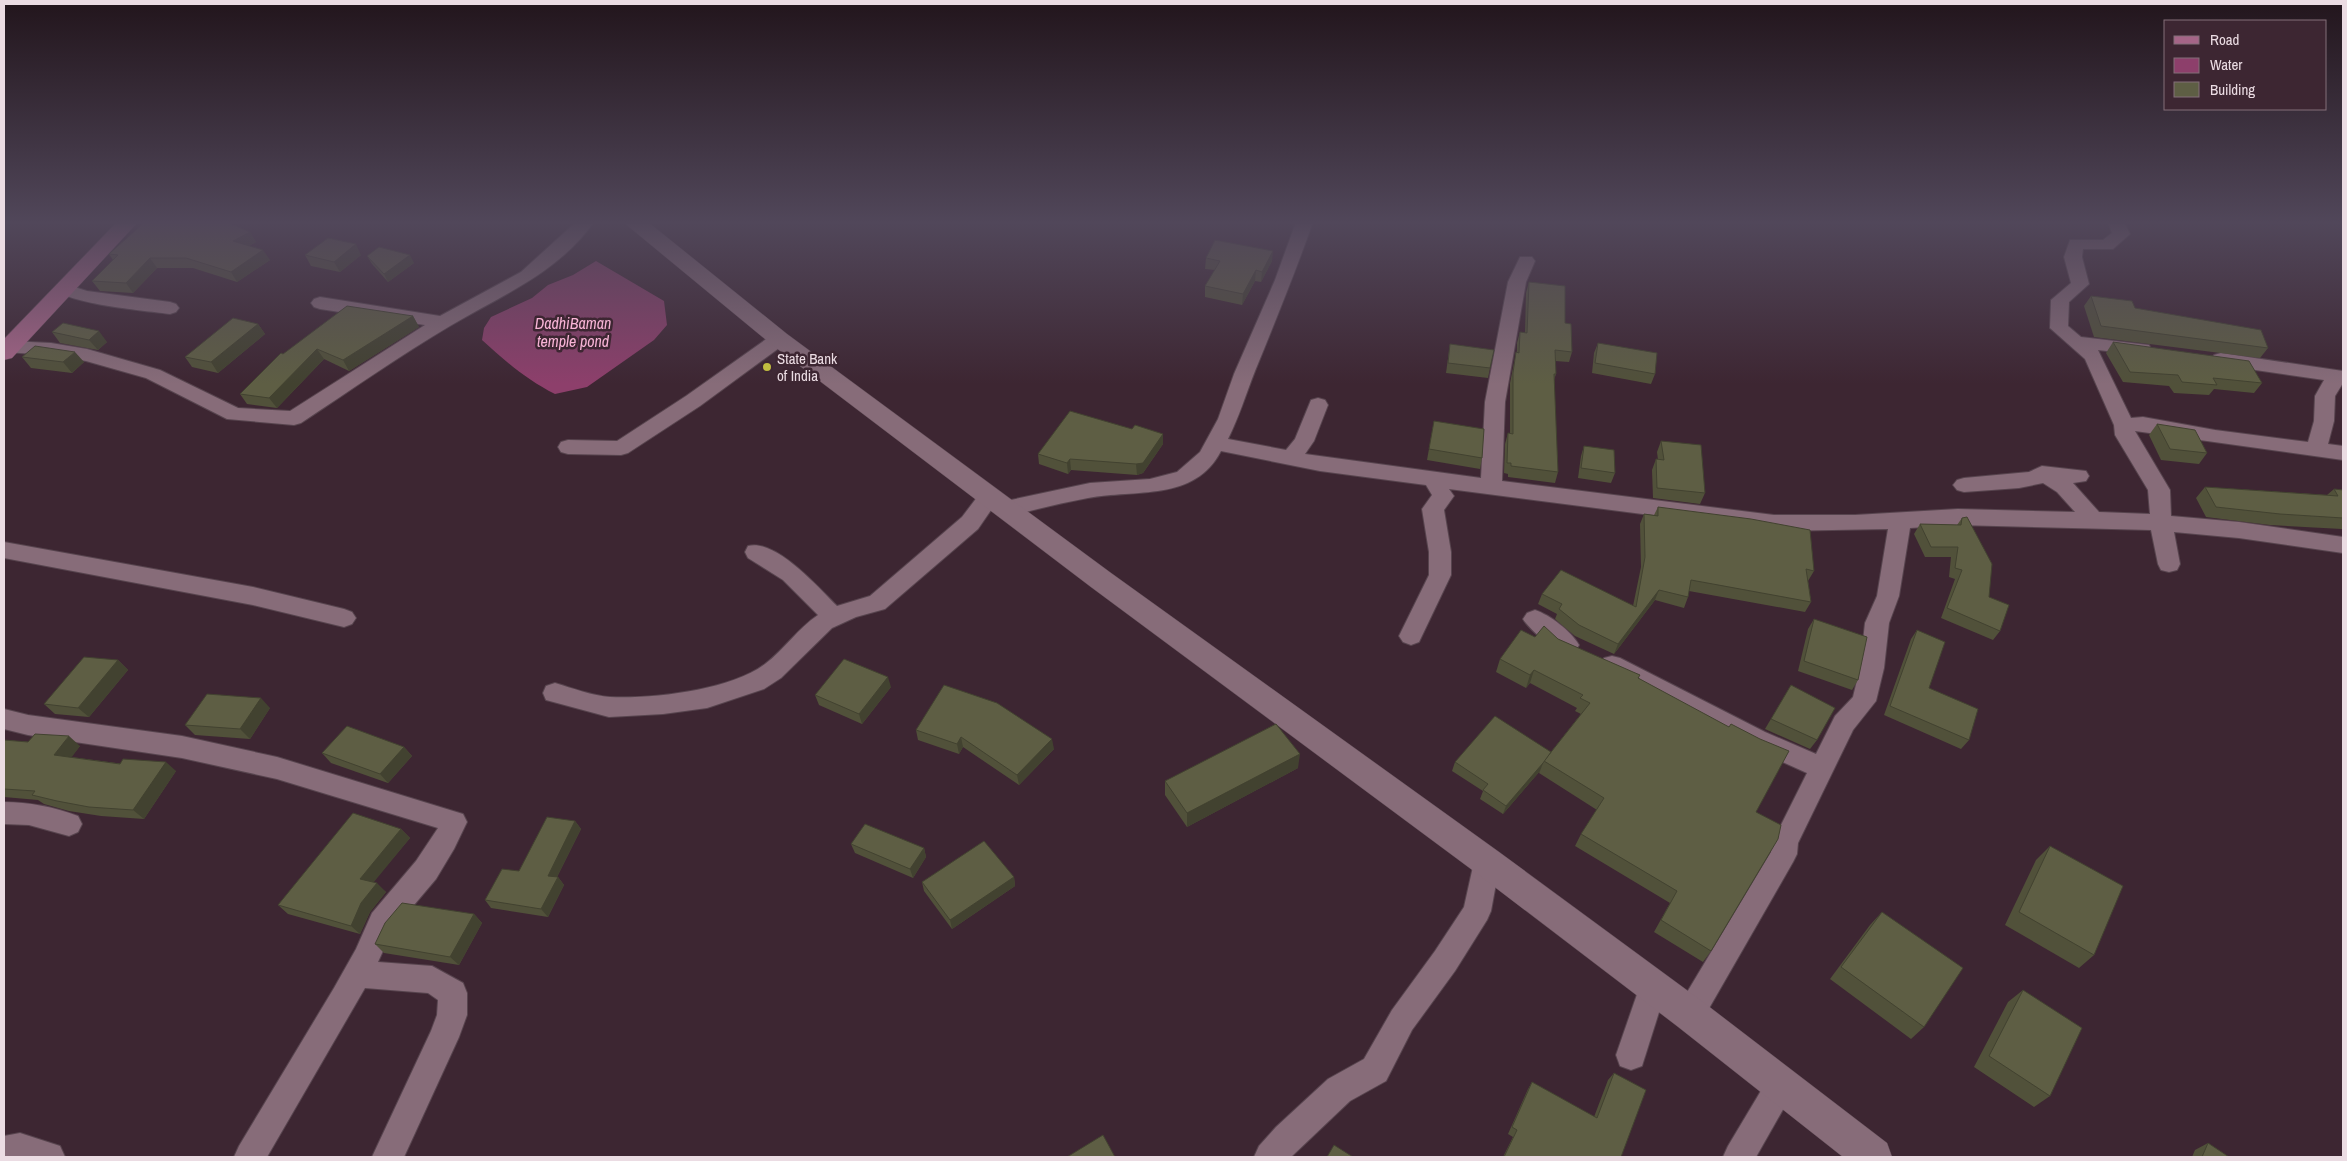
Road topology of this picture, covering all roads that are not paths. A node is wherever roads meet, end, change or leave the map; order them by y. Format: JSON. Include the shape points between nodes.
{"nodes":[{"id":1,"x":76,"y":276,"type":"edge"},
{"id":2,"x":527,"y":276,"type":"edge"},
{"id":3,"x":702,"y":276,"type":"edge"},
{"id":4,"x":1285,"y":276,"type":"edge"},
{"id":5,"x":1520,"y":276,"type":"edge"},
{"id":6,"x":2078,"y":276,"type":"edge"},
{"id":7,"x":64,"y":289,"type":"junction"},
{"id":8,"x":320,"y":303,"type":"dead end"},
{"id":9,"x":170,"y":308,"type":"dead end"},
{"id":10,"x":443,"y":322,"type":"junction"},
{"id":11,"x":779,"y":339,"type":"junction"},
{"id":12,"x":2076,"y":342,"type":"junction"},
{"id":13,"x":7,"y":350,"type":"edge"},
{"id":14,"x":2156,"y":351,"type":"edge"},
{"id":15,"x":2205,"y":357,"type":"edge"},
{"id":16,"x":2339,"y":376,"type":"edge"},
{"id":17,"x":1318,"y":405,"type":"dead end"},
{"id":18,"x":2124,"y":425,"type":"junction"},
{"id":19,"x":1216,"y":443,"type":"junction"},
{"id":20,"x":568,"y":447,"type":"dead end"},
{"id":21,"x":2316,"y":449,"type":"junction"},
{"id":22,"x":2343,"y":453,"type":"edge"},
{"id":23,"x":1290,"y":459,"type":"junction"},
{"id":24,"x":2032,"y":471,"type":"junction"},
{"id":25,"x":2079,"y":476,"type":"dead end"},
{"id":26,"x":1434,"y":479,"type":"junction"},
{"id":27,"x":1964,"y":485,"type":"dead end"},
{"id":28,"x":1490,"y":486,"type":"junction"},
{"id":29,"x":997,"y":503,"type":"junction"},
{"id":30,"x":2092,"y":519,"type":"junction"},
{"id":31,"x":1900,"y":521,"type":"junction"},
{"id":32,"x":2161,"y":523,"type":"junction"},
{"id":33,"x":2343,"y":545,"type":"edge"},
{"id":34,"x":4,"y":550,"type":"edge"},
{"id":35,"x":756,"y":552,"type":"dead end"},
{"id":36,"x":2169,"y":564,"type":"dead end"},
{"id":37,"x":834,"y":617,"type":"junction"},
{"id":38,"x":344,"y":618,"type":"dead end"},
{"id":39,"x":1536,"y":619,"type":"dead end"},
{"id":40,"x":1411,"y":636,"type":"dead end"},
{"id":41,"x":555,"y":693,"type":"dead end"},
{"id":42,"x":4,"y":719,"type":"edge"},
{"id":43,"x":1822,"y":768,"type":"junction"},
{"id":44,"x":4,"y":813,"type":"edge"},
{"id":45,"x":69,"y":824,"type":"dead end"},
{"id":46,"x":1487,"y":862,"type":"junction"},
{"id":47,"x":358,"y":974,"type":"junction"},
{"id":48,"x":1653,"y":987,"type":"junction"},
{"id":49,"x":1690,"y":1014,"type":"junction"},
{"id":50,"x":1632,"y":1055,"type":"dead end"},
{"id":51,"x":1782,"y":1085,"type":"junction"},
{"id":52,"x":1853,"y":1151,"type":"edge"},
{"id":53,"x":4,"y":1152,"type":"edge"},
{"id":54,"x":49,"y":1157,"type":"edge"},
{"id":55,"x":250,"y":1157,"type":"edge"},
{"id":56,"x":388,"y":1157,"type":"edge"},
{"id":57,"x":1270,"y":1157,"type":"edge"},
{"id":58,"x":1739,"y":1157,"type":"edge"}],
"edges":[{"from":1,"to":7,"type":"main road"},
{"from":2,"to":10,"type":"street"},
{"from":3,"to":11,"type":"street"},
{"from":4,"to":19,"type":"street"},
{"from":5,"to":28,"type":"street","via":[[1495,402]]},
{"from":6,"to":12,"type":"street","via":[[2080,284],[2060,300],[2059,328]]},
{"from":7,"to":9,"type":"street","via":[[84,296]]},
{"from":7,"to":13,"type":"main road"},
{"from":8,"to":10,"type":"street"},
{"from":10,"to":13,"type":"street","via":[[294,418],[234,414],[153,374],[87,355],[50,349]]},
{"from":11,"to":20,"type":"street","via":[[621,448]]},
{"from":11,"to":29,"type":"street"},
{"from":12,"to":14,"type":"street"},
{"from":12,"to":18,"type":"street","via":[[2093,356]]},
{"from":15,"to":16,"type":"street"},
{"from":16,"to":21,"type":"street","via":[[2325,396],[2324,421]]},
{"from":17,"to":23,"type":"street","via":[[1304,441]]},
{"from":18,"to":21,"type":"street","via":[[2143,424],[2215,437]]},
{"from":18,"to":32,"type":"street","via":[[2125,435],[2159,490]]},
{"from":19,"to":23,"type":"street"},
{"from":19,"to":29,"type":"street","via":[[1208,457],[1184,478],[1150,486],[1090,490]]},
{"from":21,"to":22,"type":"street"},
{"from":23,"to":26,"type":"street"},
{"from":24,"to":25,"type":"street"},
{"from":24,"to":27,"type":"street","via":[[2034,479]]},
{"from":24,"to":30,"type":"street","via":[[2059,481]]},
{"from":26,"to":28,"type":"street"},
{"from":26,"to":40,"type":"street","via":[[1442,496],[1432,509],[1440,552],[1440,576]]},
{"from":28,"to":31,"type":"street","via":[[1774,523]]},
{"from":29,"to":37,"type":"street","via":[[877,602]]},
{"from":29,"to":46,"type":"street"},
{"from":30,"to":31,"type":"street","via":[[1958,517]]},
{"from":30,"to":32,"type":"street"},
{"from":31,"to":43,"type":"street","via":[[1888,596],[1877,623],[1872,668],[1864,700],[1844,724]]},
{"from":32,"to":33,"type":"street"},
{"from":32,"to":36,"type":"street"},
{"from":34,"to":38,"type":"street","via":[[253,596]]},
{"from":35,"to":37,"type":"street","via":[[791,574]]},
{"from":37,"to":41,"type":"street","via":[[824,622],[773,671],[755,682],[707,698],[609,707]]},
{"from":39,"to":43,"type":"street","via":[[1562,643]]},
{"from":42,"to":47,"type":"street","via":[[182,747],[258,764],[454,822],[426,870],[382,922]]},
{"from":43,"to":49,"type":"street","via":[[1785,842],[1784,854]]},
{"from":44,"to":45,"type":"street","via":[[29,814]]},
{"from":46,"to":48,"type":"street"},
{"from":46,"to":57,"type":"street","via":[[1477,911],[1402,1020],[1375,1070],[1339,1090]]},
{"from":47,"to":55,"type":"street"},
{"from":47,"to":56,"type":"street","via":[[432,980],[453,993],[452,1015],[444,1037]]},
{"from":48,"to":49,"type":"street"},
{"from":48,"to":50,"type":"street"},
{"from":49,"to":51,"type":"street"},
{"from":51,"to":52,"type":"street"},
{"from":51,"to":58,"type":"street"},
{"from":53,"to":54,"type":"street","via":[[20,1149]]}]}
